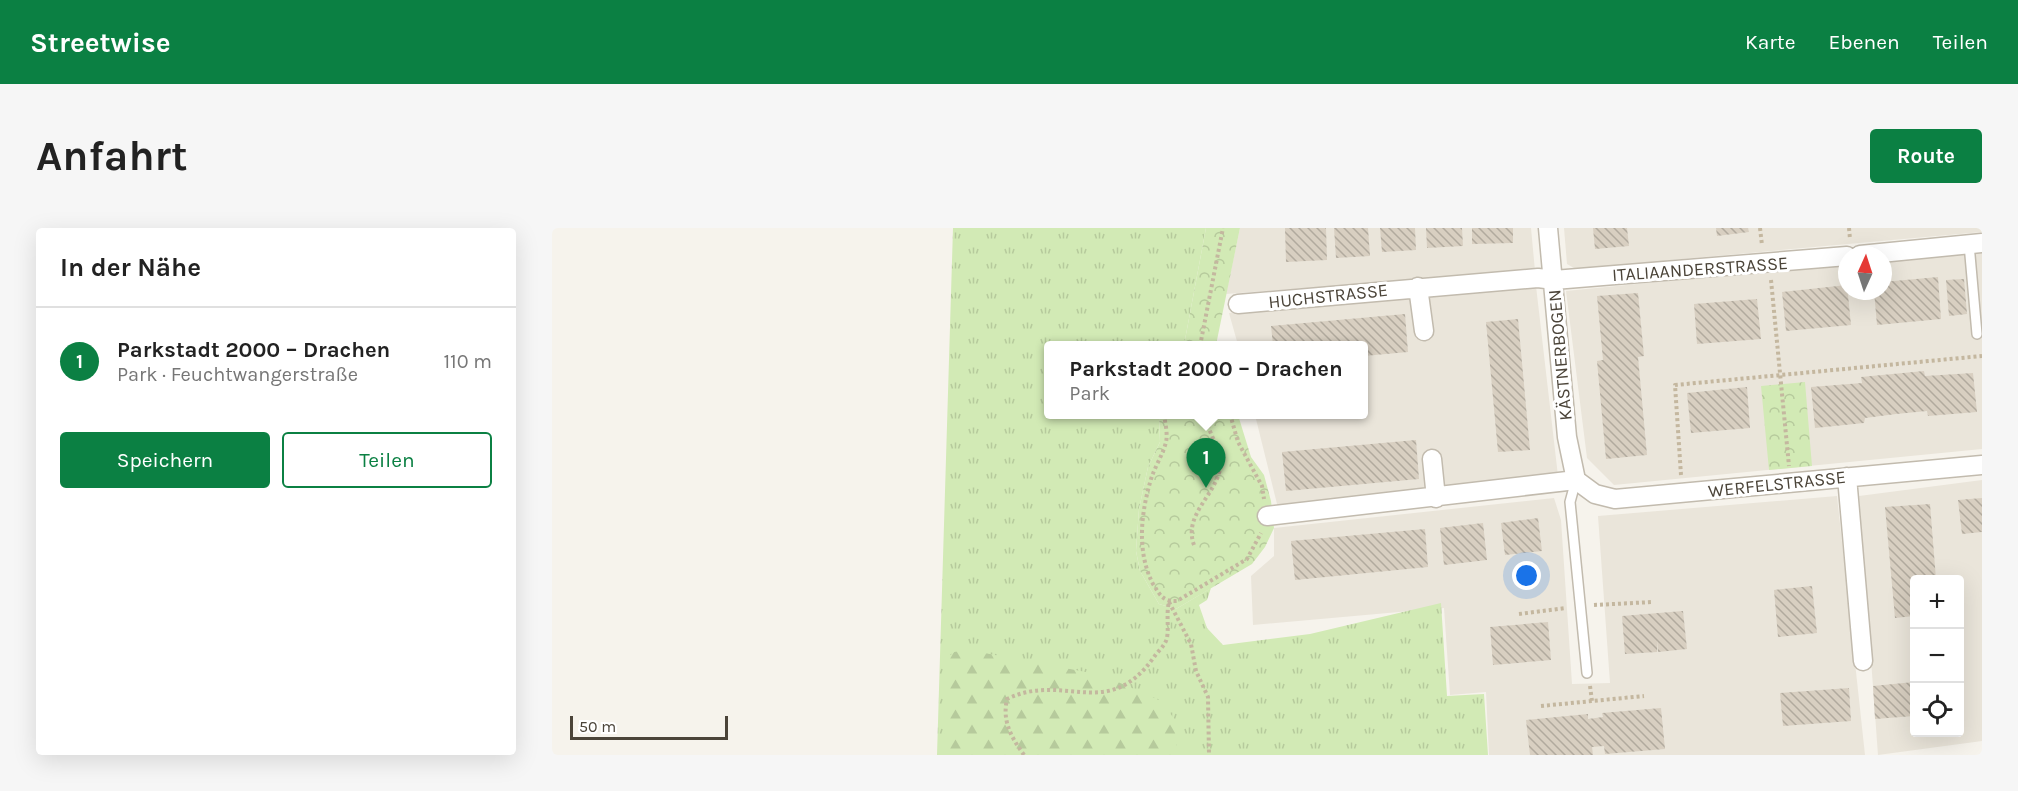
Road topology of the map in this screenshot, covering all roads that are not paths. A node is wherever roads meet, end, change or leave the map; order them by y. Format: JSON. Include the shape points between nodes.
{"nodes":[{"id":1,"x":1548,"y":228,"type":"edge"},
{"id":2,"x":1975,"y":244,"type":"edge"},
{"id":3,"x":1892,"y":252,"type":"edge"},
{"id":4,"x":1838,"y":257,"type":"edge"},
{"id":5,"x":1554,"y":280,"type":"junction"},
{"id":6,"x":1418,"y":287,"type":"junction"},
{"id":7,"x":1238,"y":304,"type":"dead end"},
{"id":8,"x":1424,"y":331,"type":"dead end"},
{"id":9,"x":1977,"y":334,"type":"dead end"},
{"id":10,"x":1432,"y":459,"type":"dead end"},
{"id":11,"x":1982,"y":465,"type":"edge"},
{"id":12,"x":1847,"y":477,"type":"junction"},
{"id":13,"x":1576,"y":480,"type":"junction"},
{"id":14,"x":1436,"y":498,"type":"junction"},
{"id":15,"x":1267,"y":516,"type":"road end"},
{"id":16,"x":1863,"y":661,"type":"dead end"},
{"id":17,"x":1587,"y":673,"type":"dead end"}],
"edges":[{"from":1,"to":5,"type":"street","name":"KÄSTNERBOGEN"},
{"from":2,"to":3,"type":"street"},
{"from":2,"to":9,"type":"lane"},
{"from":4,"to":5,"type":"street","name":"ITALIAANDERSTRASSE"},
{"from":5,"to":6,"type":"street","name":"HUCHSTRASSE"},
{"from":5,"to":13,"type":"street","name":"KÄSTNERBOGEN","via":[[1568,437]]},
{"from":6,"to":7,"type":"street","name":"HUCHSTRASSE"},
{"from":6,"to":8,"type":"street"},
{"from":10,"to":14,"type":"street"},
{"from":11,"to":12,"type":"street","name":"WERFELSTRASSE"},
{"from":12,"to":13,"type":"street","name":"WERFELSTRASSE","via":[[1616,499],[1595,495]]},
{"from":12,"to":16,"type":"street"},
{"from":13,"to":14,"type":"street"},
{"from":13,"to":17,"type":"lane","via":[[1570,502]]},
{"from":14,"to":15,"type":"street"}]}
